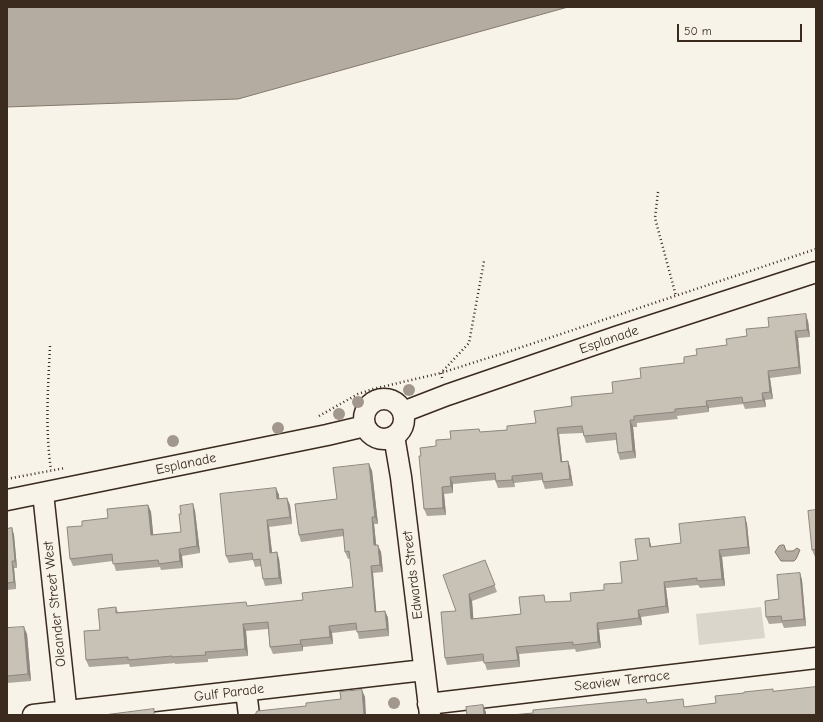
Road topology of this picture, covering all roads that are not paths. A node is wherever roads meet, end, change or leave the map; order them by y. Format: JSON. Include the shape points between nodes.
{"nodes":[{"id":1,"x":816,"y":272,"type":"edge"},
{"id":2,"x":403,"y":412,"type":"junction"},
{"id":3,"x":365,"y":426,"type":"junction"},
{"id":4,"x":394,"y":436,"type":"junction"},
{"id":5,"x":43,"y":494,"type":"junction"},
{"id":6,"x":7,"y":500,"type":"edge"},
{"id":7,"x":816,"y":658,"type":"edge"},
{"id":8,"x":424,"y":670,"type":"junction"},
{"id":9,"x":246,"y":691,"type":"junction"},
{"id":10,"x":429,"y":709,"type":"edge"},
{"id":11,"x":67,"y":713,"type":"edge"},
{"id":12,"x":33,"y":715,"type":"edge"},
{"id":13,"x":249,"y":715,"type":"edge"}],
"edges":[{"from":1,"to":2,"type":"street","name":"Esplanade"},
{"from":2,"to":3,"type":"street","via":[[400,406],[389,399],[377,400],[367,407]]},
{"from":2,"to":4,"type":"street","via":[[402,426]]},
{"from":3,"to":4,"type":"street","via":[[374,436]]},
{"from":3,"to":5,"type":"street","name":"Esplanade"},
{"from":4,"to":8,"type":"street","name":"Edwards Street"},
{"from":5,"to":6,"type":"street","name":"Esplanade"},
{"from":5,"to":11,"type":"street","name":"Oleander Street West"},
{"from":7,"to":10,"type":"street","name":"Seaview Terrace"},
{"from":8,"to":9,"type":"street","name":"Gulf Parade"},
{"from":8,"to":10,"type":"street","name":"Edwards Street"},
{"from":9,"to":11,"type":"street","name":"Gulf Parade"},
{"from":9,"to":13,"type":"street"},
{"from":11,"to":12,"type":"street","name":"Gulf Parade"}]}
